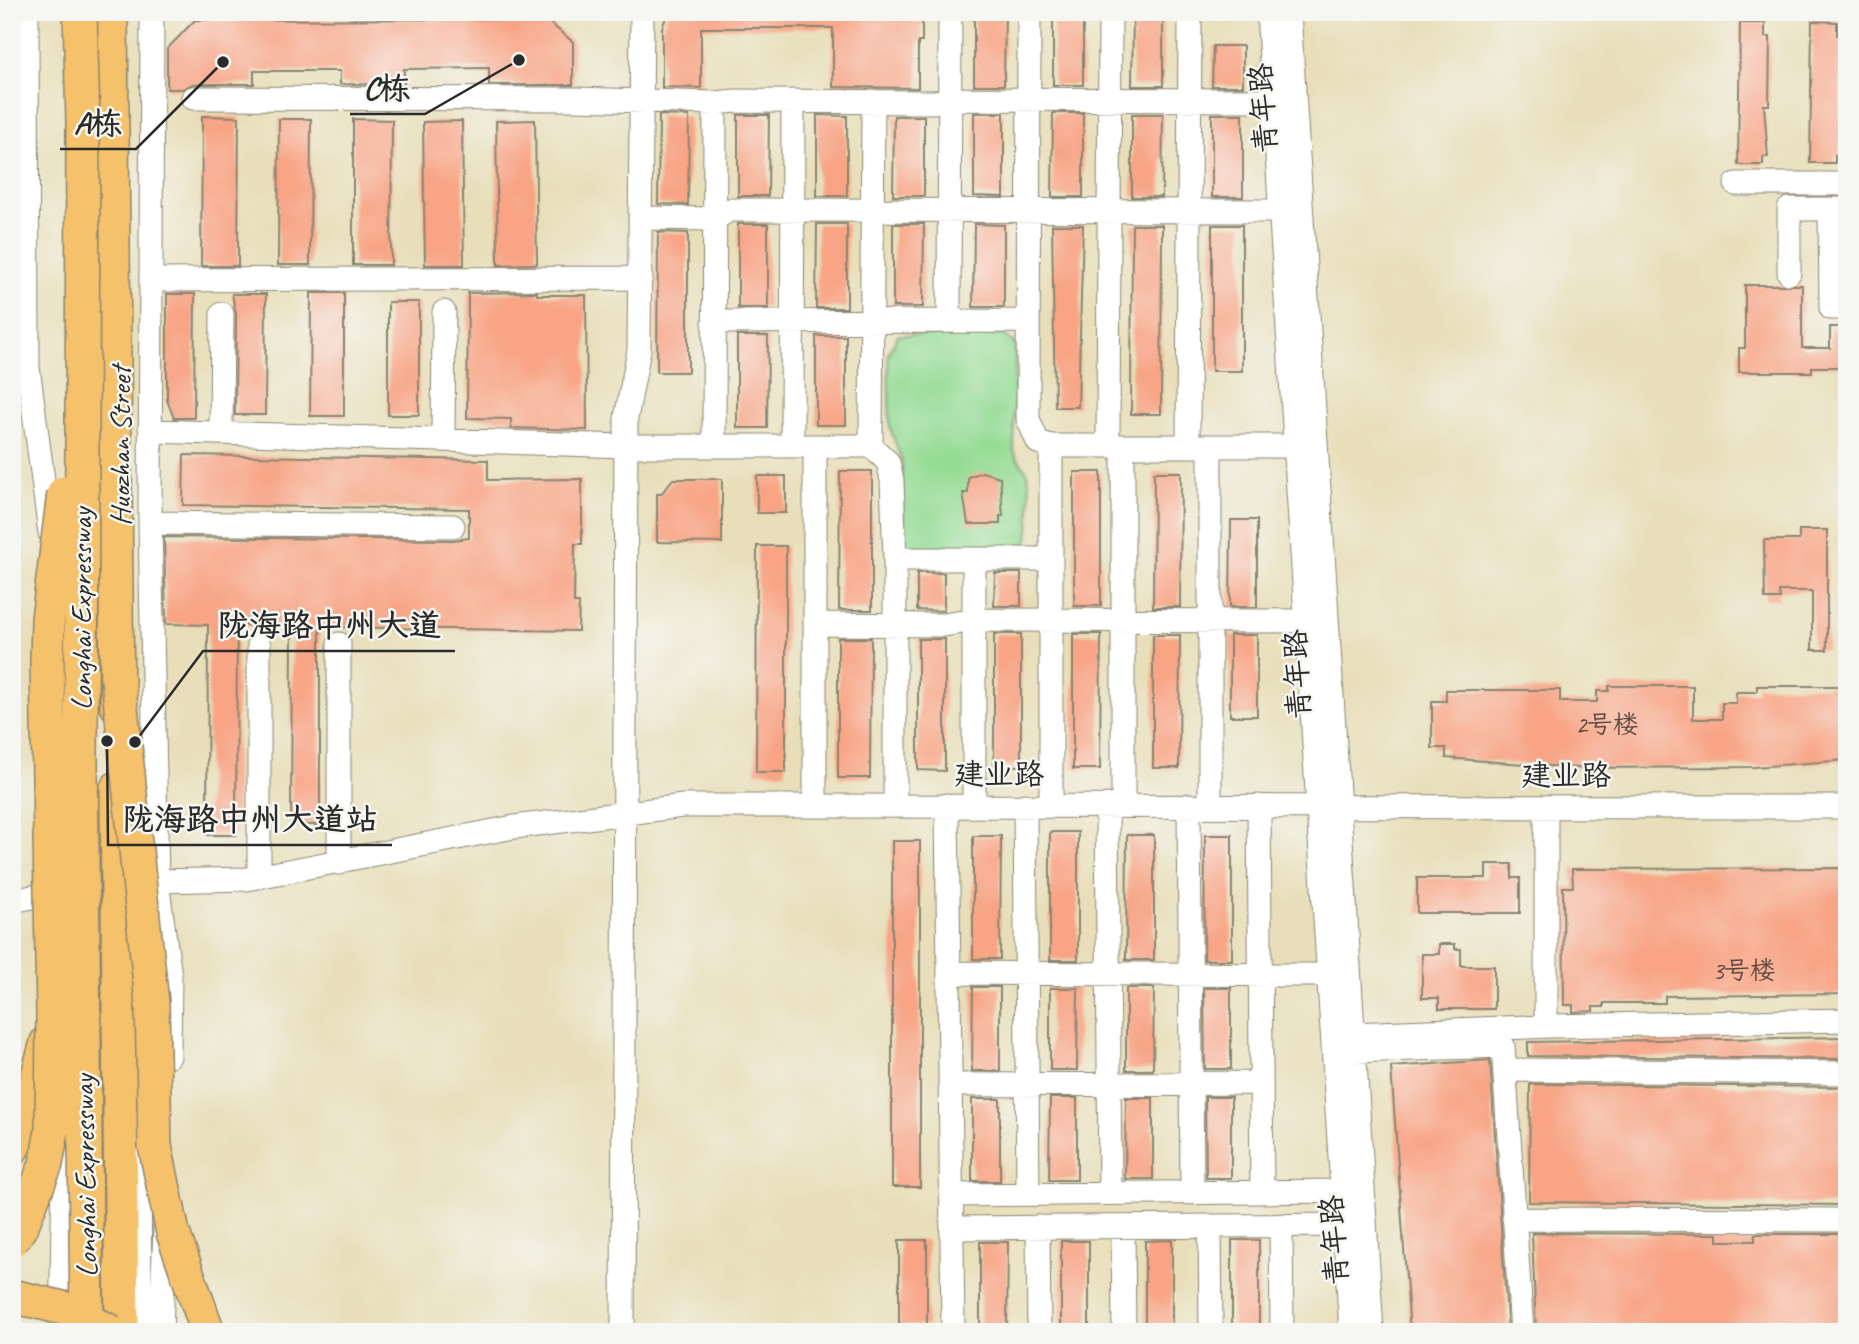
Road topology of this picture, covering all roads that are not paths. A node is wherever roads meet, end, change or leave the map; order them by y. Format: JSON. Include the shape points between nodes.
{"nodes":[{"id":1,"x":27,"y":12,"type":"edge"},
{"id":2,"x":80,"y":12,"type":"edge"},
{"id":3,"x":111,"y":12,"type":"edge"},
{"id":4,"x":152,"y":12,"type":"edge"},
{"id":5,"x":642,"y":12,"type":"edge"},
{"id":6,"x":950,"y":12,"type":"edge"},
{"id":7,"x":1029,"y":12,"type":"edge"},
{"id":8,"x":1110,"y":12,"type":"edge"},
{"id":9,"x":1190,"y":12,"type":"edge"},
{"id":10,"x":1268,"y":12,"type":"edge"},
{"id":11,"x":1289,"y":12,"type":"edge"},
{"id":12,"x":192,"y":98,"type":"dead end"},
{"id":13,"x":950,"y":99,"type":"junction"},
{"id":14,"x":1029,"y":99,"type":"junction"},
{"id":15,"x":1109,"y":99,"type":"junction"},
{"id":16,"x":1189,"y":99,"type":"junction"},
{"id":17,"x":1273,"y":100,"type":"junction"},
{"id":18,"x":793,"y":101,"type":"junction"},
{"id":19,"x":873,"y":101,"type":"junction"},
{"id":20,"x":642,"y":103,"type":"junction"},
{"id":21,"x":715,"y":103,"type":"junction"},
{"id":22,"x":1736,"y":184,"type":"dead end"},
{"id":23,"x":1847,"y":184,"type":"edge"},
{"id":24,"x":793,"y":209,"type":"junction"},
{"id":25,"x":1839,"y":209,"type":"edge"},
{"id":26,"x":872,"y":210,"type":"junction"},
{"id":27,"x":949,"y":210,"type":"junction"},
{"id":28,"x":1029,"y":211,"type":"junction"},
{"id":29,"x":1109,"y":211,"type":"junction"},
{"id":30,"x":1189,"y":211,"type":"junction"},
{"id":31,"x":1280,"y":211,"type":"junction"},
{"id":32,"x":641,"y":218,"type":"junction"},
{"id":33,"x":715,"y":219,"type":"junction"},
{"id":34,"x":1789,"y":273,"type":"dead end"},
{"id":35,"x":641,"y":278,"type":"junction"},
{"id":36,"x":153,"y":280,"type":"junction"},
{"id":37,"x":1847,"y":308,"type":"edge"},
{"id":38,"x":444,"y":312,"type":"dead end"},
{"id":39,"x":222,"y":314,"type":"dead end"},
{"id":40,"x":872,"y":320,"type":"junction"},
{"id":41,"x":949,"y":320,"type":"junction"},
{"id":42,"x":1028,"y":321,"type":"junction"},
{"id":43,"x":714,"y":322,"type":"junction"},
{"id":44,"x":792,"y":323,"type":"junction"},
{"id":45,"x":82,"y":348,"type":"junction"},
{"id":46,"x":151,"y":430,"type":"junction"},
{"id":47,"x":221,"y":432,"type":"junction"},
{"id":48,"x":443,"y":440,"type":"junction"},
{"id":49,"x":625,"y":446,"type":"junction"},
{"id":50,"x":714,"y":446,"type":"junction"},
{"id":51,"x":792,"y":446,"type":"junction"},
{"id":52,"x":815,"y":446,"type":"junction"},
{"id":53,"x":872,"y":446,"type":"junction"},
{"id":54,"x":1051,"y":446,"type":"junction"},
{"id":55,"x":1116,"y":446,"type":"junction"},
{"id":56,"x":1199,"y":446,"type":"junction"},
{"id":57,"x":1295,"y":446,"type":"junction"},
{"id":58,"x":150,"y":523,"type":"junction"},
{"id":59,"x":453,"y":526,"type":"dead end"},
{"id":60,"x":895,"y":559,"type":"junction"},
{"id":61,"x":974,"y":559,"type":"junction"},
{"id":62,"x":1051,"y":559,"type":"junction"},
{"id":63,"x":974,"y":620,"type":"junction"},
{"id":64,"x":1051,"y":620,"type":"junction"},
{"id":65,"x":1123,"y":621,"type":"junction"},
{"id":66,"x":1210,"y":621,"type":"junction"},
{"id":67,"x":1305,"y":621,"type":"junction"},
{"id":68,"x":815,"y":624,"type":"junction"},
{"id":69,"x":895,"y":624,"type":"junction"},
{"id":70,"x":339,"y":644,"type":"dead end"},
{"id":71,"x":259,"y":645,"type":"dead end"},
{"id":72,"x":117,"y":679,"type":"junction"},
{"id":73,"x":947,"y":805,"type":"junction"},
{"id":74,"x":974,"y":805,"type":"junction"},
{"id":75,"x":1025,"y":805,"type":"junction"},
{"id":76,"x":1051,"y":805,"type":"junction"},
{"id":77,"x":1115,"y":805,"type":"junction"},
{"id":78,"x":1199,"y":805,"type":"junction"},
{"id":79,"x":815,"y":806,"type":"junction"},
{"id":80,"x":895,"y":806,"type":"junction"},
{"id":81,"x":1259,"y":806,"type":"junction"},
{"id":82,"x":1327,"y":806,"type":"junction"},
{"id":83,"x":1546,"y":807,"type":"junction"},
{"id":84,"x":1847,"y":807,"type":"edge"},
{"id":85,"x":625,"y":812,"type":"junction"},
{"id":86,"x":339,"y":863,"type":"junction"},
{"id":87,"x":259,"y":877,"type":"junction"},
{"id":88,"x":157,"y":881,"type":"junction"},
{"id":89,"x":66,"y":891,"type":"junction"},
{"id":90,"x":12,"y":901,"type":"edge"},
{"id":91,"x":949,"y":973,"type":"junction"},
{"id":92,"x":1026,"y":974,"type":"junction"},
{"id":93,"x":1108,"y":974,"type":"junction"},
{"id":94,"x":1190,"y":974,"type":"junction"},
{"id":95,"x":1260,"y":975,"type":"junction"},
{"id":96,"x":1328,"y":975,"type":"junction"},
{"id":97,"x":53,"y":1016,"type":"junction"},
{"id":98,"x":1847,"y":1020,"type":"edge"},
{"id":99,"x":1546,"y":1026,"type":"junction"},
{"id":100,"x":1353,"y":1043,"type":"junction"},
{"id":101,"x":1505,"y":1069,"type":"junction"},
{"id":102,"x":1847,"y":1073,"type":"edge"},
{"id":103,"x":1191,"y":1083,"type":"junction"},
{"id":104,"x":1261,"y":1083,"type":"junction"},
{"id":105,"x":1027,"y":1084,"type":"junction"},
{"id":106,"x":1109,"y":1084,"type":"junction"},
{"id":107,"x":951,"y":1085,"type":"junction"},
{"id":108,"x":12,"y":1149,"type":"edge"},
{"id":109,"x":1342,"y":1191,"type":"junction"},
{"id":110,"x":1262,"y":1192,"type":"junction"},
{"id":111,"x":1110,"y":1193,"type":"junction"},
{"id":112,"x":1192,"y":1193,"type":"junction"},
{"id":113,"x":1028,"y":1194,"type":"junction"},
{"id":114,"x":952,"y":1195,"type":"junction"},
{"id":115,"x":1514,"y":1219,"type":"junction"},
{"id":116,"x":1847,"y":1220,"type":"edge"},
{"id":117,"x":1344,"y":1225,"type":"junction"},
{"id":118,"x":1210,"y":1226,"type":"junction"},
{"id":119,"x":1281,"y":1226,"type":"junction"},
{"id":120,"x":1038,"y":1227,"type":"junction"},
{"id":121,"x":1123,"y":1227,"type":"junction"},
{"id":122,"x":953,"y":1228,"type":"junction"},
{"id":123,"x":12,"y":1240,"type":"edge"},
{"id":124,"x":12,"y":1296,"type":"edge"},
{"id":125,"x":61,"y":1332,"type":"edge"},
{"id":126,"x":87,"y":1332,"type":"edge"},
{"id":127,"x":112,"y":1332,"type":"edge"},
{"id":128,"x":122,"y":1332,"type":"edge"},
{"id":129,"x":140,"y":1332,"type":"edge"},
{"id":130,"x":161,"y":1332,"type":"edge"},
{"id":131,"x":208,"y":1332,"type":"edge"},
{"id":132,"x":623,"y":1332,"type":"edge"},
{"id":133,"x":953,"y":1332,"type":"edge"},
{"id":134,"x":1039,"y":1332,"type":"edge"},
{"id":135,"x":1124,"y":1332,"type":"edge"},
{"id":136,"x":1211,"y":1332,"type":"edge"},
{"id":137,"x":1282,"y":1332,"type":"edge"},
{"id":138,"x":1351,"y":1332,"type":"edge"},
{"id":139,"x":1372,"y":1332,"type":"edge"},
{"id":140,"x":1522,"y":1332,"type":"edge"}],
"edges":[{"from":1,"to":89,"type":"street","via":[[28,367],[66,657]]},
{"from":2,"to":45,"type":"highway","name":"Longhai Expressway","bridge":true},
{"from":3,"to":72,"type":"highway","name":"Longhai Expressway"},
{"from":4,"to":36,"type":"street","name":"Huozhan Street"},
{"from":5,"to":20,"type":"street"},
{"from":6,"to":13,"type":"street"},
{"from":7,"to":14,"type":"street"},
{"from":8,"to":15,"type":"street"},
{"from":9,"to":16,"type":"street"},
{"from":10,"to":17,"type":"street","name":"青年路"},
{"from":11,"to":82,"type":"street","name":"青年路"},
{"from":12,"to":20,"type":"street"},
{"from":13,"to":14,"type":"street"},
{"from":13,"to":19,"type":"street"},
{"from":13,"to":27,"type":"street"},
{"from":14,"to":15,"type":"street"},
{"from":14,"to":28,"type":"street"},
{"from":15,"to":16,"type":"street"},
{"from":15,"to":29,"type":"street"},
{"from":16,"to":17,"type":"street"},
{"from":16,"to":30,"type":"street"},
{"from":17,"to":31,"type":"street","name":"青年路"},
{"from":18,"to":19,"type":"street"},
{"from":18,"to":21,"type":"street"},
{"from":18,"to":24,"type":"street"},
{"from":19,"to":26,"type":"street"},
{"from":20,"to":21,"type":"street"},
{"from":20,"to":32,"type":"street"},
{"from":21,"to":33,"type":"street"},
{"from":22,"to":23,"type":"street"},
{"from":24,"to":26,"type":"street"},
{"from":24,"to":33,"type":"street","via":[[729,209]]},
{"from":24,"to":44,"type":"street"},
{"from":25,"to":34,"type":"street","via":[[1788,209]]},
{"from":25,"to":37,"type":"street","via":[[1831,308]]},
{"from":26,"to":27,"type":"street"},
{"from":26,"to":40,"type":"street"},
{"from":27,"to":28,"type":"street"},
{"from":27,"to":41,"type":"street"},
{"from":28,"to":29,"type":"street"},
{"from":28,"to":42,"type":"street"},
{"from":29,"to":30,"type":"street"},
{"from":29,"to":55,"type":"street"},
{"from":30,"to":31,"type":"street"},
{"from":30,"to":56,"type":"street"},
{"from":31,"to":57,"type":"street","name":"青年路"},
{"from":32,"to":33,"type":"street"},
{"from":32,"to":35,"type":"street"},
{"from":33,"to":43,"type":"street"},
{"from":35,"to":36,"type":"street"},
{"from":35,"to":49,"type":"street","via":[[639,350]]},
{"from":36,"to":46,"type":"street","name":"Huozhan Street"},
{"from":38,"to":48,"type":"street"},
{"from":39,"to":47,"type":"street"},
{"from":40,"to":41,"type":"street"},
{"from":40,"to":44,"type":"street"},
{"from":40,"to":53,"type":"street"},
{"from":41,"to":42,"type":"street"},
{"from":42,"to":54,"type":"street","via":[[1028,419],[1038,442]]},
{"from":43,"to":44,"type":"street"},
{"from":43,"to":50,"type":"street"},
{"from":44,"to":51,"type":"street"},
{"from":45,"to":97,"type":"highway","bridge":true,"via":[[48,619]]},
{"from":45,"to":126,"type":"highway","name":"Longhai Expressway","bridge":true},
{"from":46,"to":47,"type":"street"},
{"from":46,"to":58,"type":"street","name":"Huozhan Street"},
{"from":47,"to":48,"type":"street"},
{"from":48,"to":49,"type":"street"},
{"from":49,"to":50,"type":"street"},
{"from":49,"to":85,"type":"street"},
{"from":50,"to":51,"type":"street"},
{"from":51,"to":52,"type":"street"},
{"from":52,"to":53,"type":"street"},
{"from":52,"to":68,"type":"street"},
{"from":53,"to":60,"type":"street","via":[[888,462]]},
{"from":54,"to":55,"type":"street"},
{"from":54,"to":62,"type":"street"},
{"from":55,"to":56,"type":"street"},
{"from":55,"to":65,"type":"street"},
{"from":56,"to":57,"type":"street"},
{"from":56,"to":66,"type":"street"},
{"from":57,"to":67,"type":"street","name":"青年路"},
{"from":58,"to":59,"type":"street"},
{"from":58,"to":88,"type":"street","name":"Huozhan Street"},
{"from":60,"to":61,"type":"street"},
{"from":60,"to":69,"type":"street"},
{"from":61,"to":62,"type":"street"},
{"from":61,"to":63,"type":"street"},
{"from":62,"to":64,"type":"street"},
{"from":63,"to":64,"type":"street"},
{"from":63,"to":69,"type":"street"},
{"from":63,"to":74,"type":"street"},
{"from":64,"to":65,"type":"street"},
{"from":64,"to":76,"type":"street"},
{"from":65,"to":66,"type":"street"},
{"from":65,"to":77,"type":"street"},
{"from":66,"to":67,"type":"street"},
{"from":66,"to":78,"type":"street"},
{"from":67,"to":82,"type":"street","name":"青年路"},
{"from":68,"to":69,"type":"street"},
{"from":68,"to":79,"type":"street"},
{"from":69,"to":80,"type":"street"},
{"from":70,"to":86,"type":"street"},
{"from":71,"to":87,"type":"street"},
{"from":72,"to":128,"type":"highway","name":"Longhai Expressway","bridge":true},
{"from":72,"to":131,"type":"highway","bridge":true,"via":[[152,1003],[155,1146],[173,1233]]},
{"from":73,"to":74,"type":"street","name":"建业路"},
{"from":73,"to":80,"type":"street","name":"建业路"},
{"from":73,"to":91,"type":"street"},
{"from":74,"to":75,"type":"street","name":"建业路"},
{"from":75,"to":76,"type":"street","name":"建业路"},
{"from":75,"to":92,"type":"street"},
{"from":76,"to":77,"type":"street","name":"建业路"},
{"from":77,"to":78,"type":"street","name":"建业路"},
{"from":77,"to":93,"type":"street"},
{"from":78,"to":81,"type":"street","name":"建业路"},
{"from":78,"to":94,"type":"street"},
{"from":79,"to":80,"type":"street","name":"建业路"},
{"from":79,"to":85,"type":"street","name":"建业路","via":[[683,806]]},
{"from":81,"to":82,"type":"street","name":"建业路"},
{"from":81,"to":95,"type":"street"},
{"from":82,"to":83,"type":"street","name":"建业路"},
{"from":82,"to":96,"type":"street","name":"青年路"},
{"from":82,"to":100,"type":"street","name":"青年路"},
{"from":83,"to":84,"type":"street","name":"建业路"},
{"from":83,"to":99,"type":"street"},
{"from":85,"to":86,"type":"street","name":"建业路","via":[[514,827]]},
{"from":85,"to":132,"type":"street"},
{"from":86,"to":87,"type":"street","name":"建业路"},
{"from":87,"to":88,"type":"street","name":"建业路"},
{"from":88,"to":129,"type":"street","via":[[139,1002]]},
{"from":88,"to":130,"type":"street","via":[[170,976]]},
{"from":89,"to":90,"type":"street"},
{"from":89,"to":125,"type":"street"},
{"from":91,"to":92,"type":"street"},
{"from":91,"to":107,"type":"street"},
{"from":92,"to":93,"type":"street"},
{"from":92,"to":105,"type":"street"},
{"from":93,"to":94,"type":"street"},
{"from":93,"to":106,"type":"street"},
{"from":94,"to":95,"type":"street"},
{"from":94,"to":103,"type":"street"},
{"from":95,"to":96,"type":"street"},
{"from":95,"to":104,"type":"street"},
{"from":96,"to":109,"type":"street","name":"青年路"},
{"from":97,"to":108,"type":"highway","bridge":true,"via":[[26,1120]]},
{"from":97,"to":123,"type":"highway","bridge":true,"via":[[53,1102],[46,1164]]},
{"from":98,"to":99,"type":"street"},
{"from":99,"to":100,"type":"street"},
{"from":100,"to":101,"type":"street","via":[[1503,1046]]},
{"from":100,"to":139,"type":"street","name":"青年路"},
{"from":101,"to":102,"type":"street"},
{"from":101,"to":115,"type":"street"},
{"from":103,"to":104,"type":"street"},
{"from":103,"to":106,"type":"street"},
{"from":103,"to":112,"type":"street"},
{"from":104,"to":110,"type":"street"},
{"from":105,"to":106,"type":"street"},
{"from":105,"to":107,"type":"street"},
{"from":105,"to":113,"type":"street"},
{"from":106,"to":111,"type":"street"},
{"from":107,"to":114,"type":"street"},
{"from":109,"to":110,"type":"street"},
{"from":109,"to":117,"type":"street","name":"青年路"},
{"from":110,"to":112,"type":"street"},
{"from":111,"to":112,"type":"street"},
{"from":111,"to":113,"type":"street"},
{"from":113,"to":114,"type":"street"},
{"from":114,"to":122,"type":"street"},
{"from":115,"to":116,"type":"street"},
{"from":115,"to":140,"type":"street"},
{"from":117,"to":119,"type":"street"},
{"from":117,"to":138,"type":"street","name":"青年路"},
{"from":118,"to":119,"type":"street"},
{"from":118,"to":121,"type":"street"},
{"from":118,"to":136,"type":"street"},
{"from":119,"to":137,"type":"street"},
{"from":120,"to":121,"type":"street"},
{"from":120,"to":122,"type":"street"},
{"from":120,"to":134,"type":"street"},
{"from":121,"to":135,"type":"street"},
{"from":122,"to":133,"type":"street"},
{"from":124,"to":127,"type":"highway","bridge":true,"via":[[63,1308]]}]}
